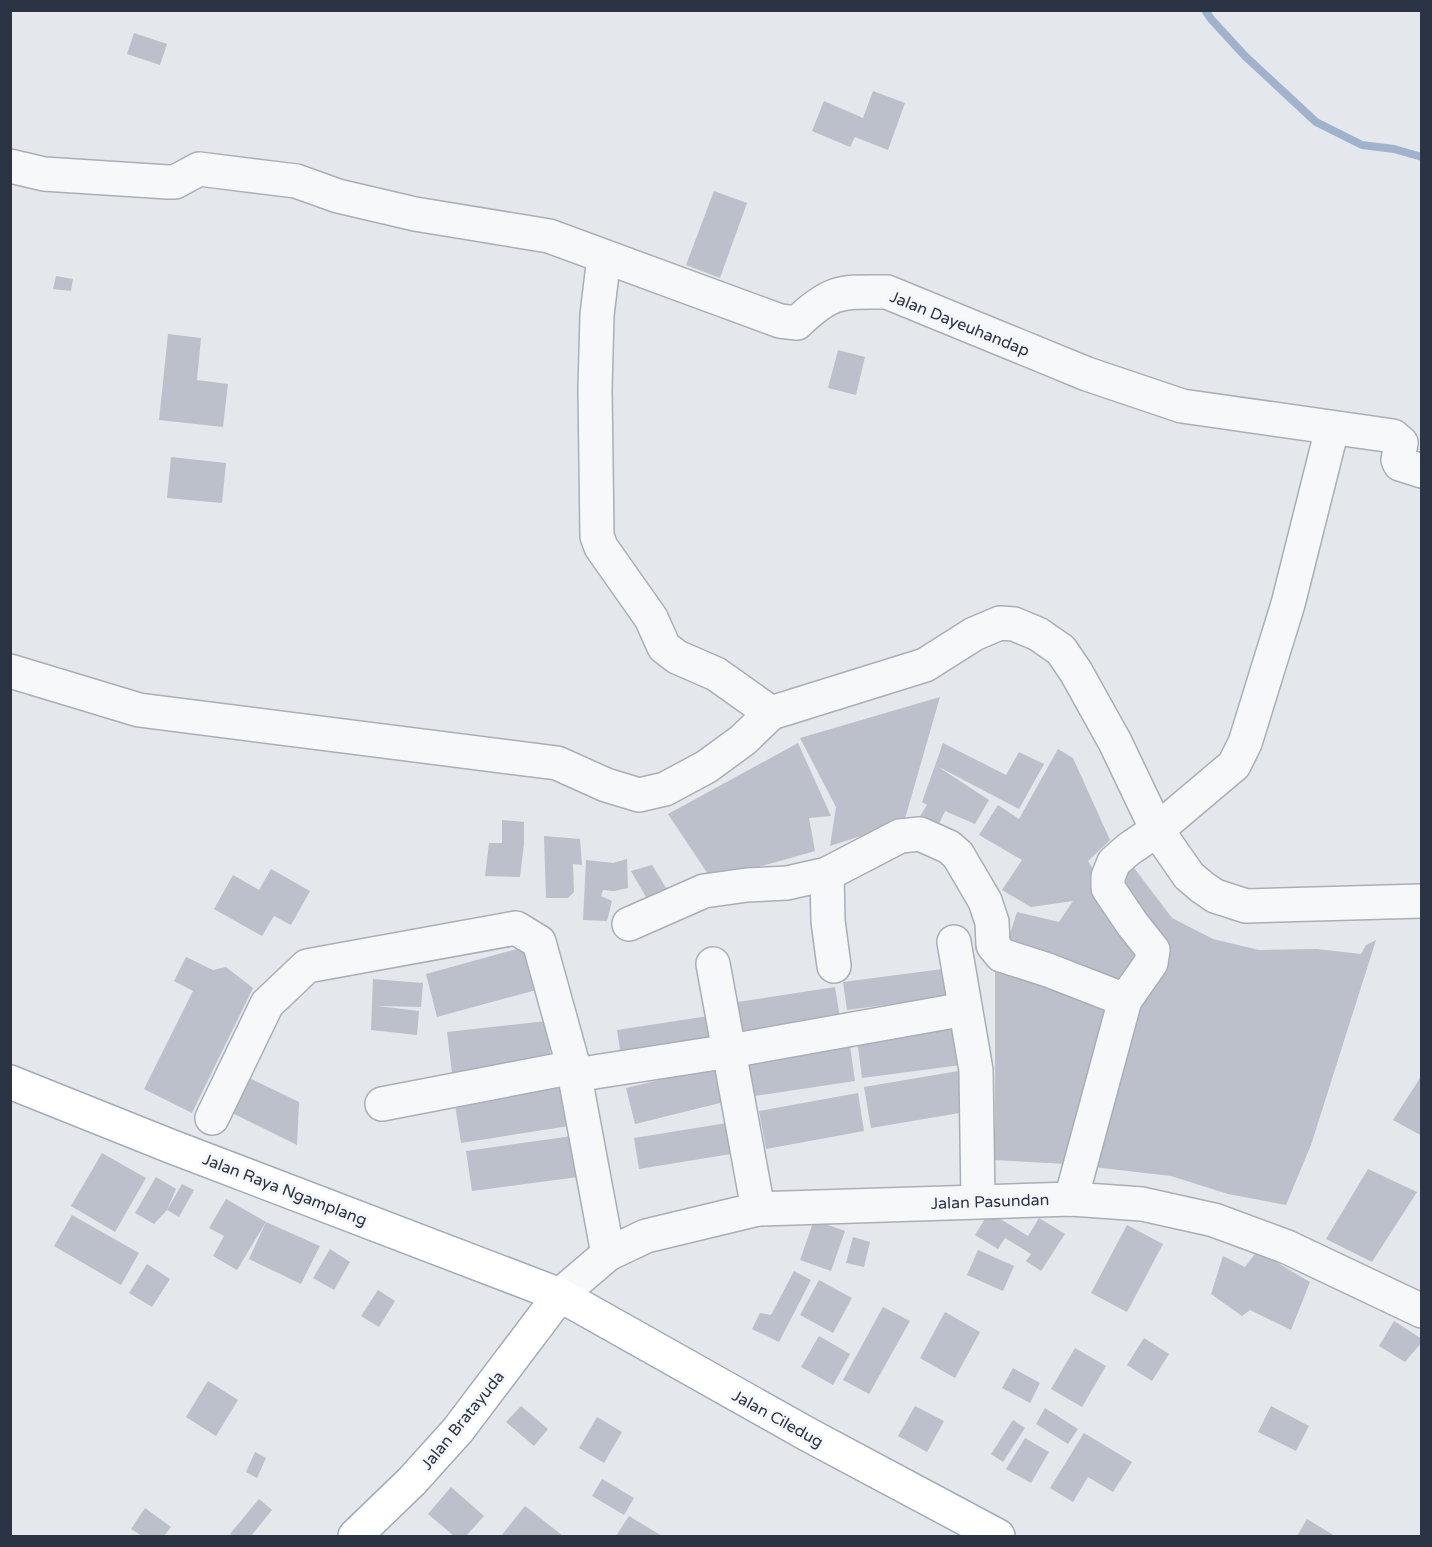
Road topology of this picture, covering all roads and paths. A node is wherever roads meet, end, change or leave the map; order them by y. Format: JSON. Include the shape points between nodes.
{"nodes":[{"id":1,"x":10,"y":166,"type":"edge"},
{"id":2,"x":604,"y":257,"type":"junction"},
{"id":3,"x":1332,"y":429,"type":"junction"},
{"id":4,"x":1422,"y":471,"type":"edge"},
{"id":5,"x":10,"y":671,"type":"edge"},
{"id":6,"x":771,"y":713,"type":"junction"},
{"id":7,"x":1145,"y":838,"type":"junction"},
{"id":8,"x":827,"y":874,"type":"junction"},
{"id":9,"x":1422,"y":901,"type":"edge"},
{"id":10,"x":629,"y":924,"type":"dead end"},
{"id":11,"x":954,"y":942,"type":"dead end"},
{"id":12,"x":714,"y":964,"type":"dead end"},
{"id":13,"x":834,"y":966,"type":"dead end"},
{"id":14,"x":1125,"y":1000,"type":"junction"},
{"id":15,"x":965,"y":1009,"type":"junction"},
{"id":16,"x":730,"y":1051,"type":"junction"},
{"id":17,"x":574,"y":1071,"type":"junction"},
{"id":18,"x":10,"y":1082,"type":"edge"},
{"id":19,"x":382,"y":1104,"type":"dead end"},
{"id":20,"x":212,"y":1118,"type":"dead end"},
{"id":21,"x":1071,"y":1199,"type":"junction"},
{"id":22,"x":978,"y":1202,"type":"junction"},
{"id":23,"x":758,"y":1209,"type":"junction"},
{"id":24,"x":608,"y":1254,"type":"junction"},
{"id":25,"x":560,"y":1295,"type":"junction"},
{"id":26,"x":1422,"y":1311,"type":"edge"},
{"id":27,"x":355,"y":1536,"type":"edge"},
{"id":28,"x":998,"y":1536,"type":"edge"}],
"edges":[{"from":1,"to":2,"type":"street","name":"Jalan Dayeuhandap","via":[[44,174],[168,182],[199,169],[296,181],[338,196],[415,214],[549,236]]},
{"from":2,"to":3,"type":"street","name":"Jalan Dayeuhandap","via":[[780,321],[797,323],[829,297],[852,291],[887,292],[1087,374],[1182,406]]},
{"from":2,"to":6,"type":"street","via":[[597,315],[595,389],[597,536],[651,618],[664,647],[716,674]]},
{"from":3,"to":4,"type":"street","name":"Jalan Dayeuhandap","via":[[1398,438],[1400,464]]},
{"from":3,"to":7,"type":"street","via":[[1288,604],[1245,743],[1234,765]]},
{"from":5,"to":6,"type":"street","via":[[139,710],[557,763],[639,795],[666,789],[706,767]]},
{"from":6,"to":7,"type":"street","via":[[925,665],[983,630],[1000,623],[1014,624],[1061,650],[1076,672],[1114,742]]},
{"from":7,"to":9,"type":"street","via":[[1215,896],[1246,906]]},
{"from":7,"to":14,"type":"street","via":[[1114,862],[1107,884],[1153,950],[1151,963]]},
{"from":8,"to":10,"type":"street","via":[[787,883],[704,891]]},
{"from":8,"to":13,"type":"street"},
{"from":8,"to":14,"type":"street","via":[[900,836],[920,834],[936,840],[958,855],[984,902],[992,922],[993,945],[1001,955]]},
{"from":11,"to":15,"type":"street"},
{"from":12,"to":16,"type":"street"},
{"from":14,"to":21,"type":"street"},
{"from":15,"to":16,"type":"street"},
{"from":15,"to":22,"type":"street","via":[[976,1070]]},
{"from":16,"to":17,"type":"street"},
{"from":16,"to":23,"type":"street"},
{"from":17,"to":19,"type":"street"},
{"from":17,"to":20,"type":"street","via":[[539,942],[516,928],[307,966],[267,1004]]},
{"from":17,"to":24,"type":"street"},
{"from":18,"to":25,"type":"main road","name":"Jalan Raya Ngamplang"},
{"from":21,"to":22,"type":"street","name":"Jalan Pasundan"},
{"from":21,"to":26,"type":"street","name":"Jalan Pasundan","via":[[1142,1204],[1214,1220],[1287,1247]]},
{"from":22,"to":23,"type":"street","name":"Jalan Pasundan"},
{"from":23,"to":24,"type":"street","name":"Jalan Pasundan","via":[[646,1236]]},
{"from":24,"to":25,"type":"street","name":"Jalan Pasundan"},
{"from":25,"to":27,"type":"main road","name":"Jalan Bratayuda","via":[[458,1430]]},
{"from":25,"to":28,"type":"main road","name":"Jalan Ciledug"}]}
